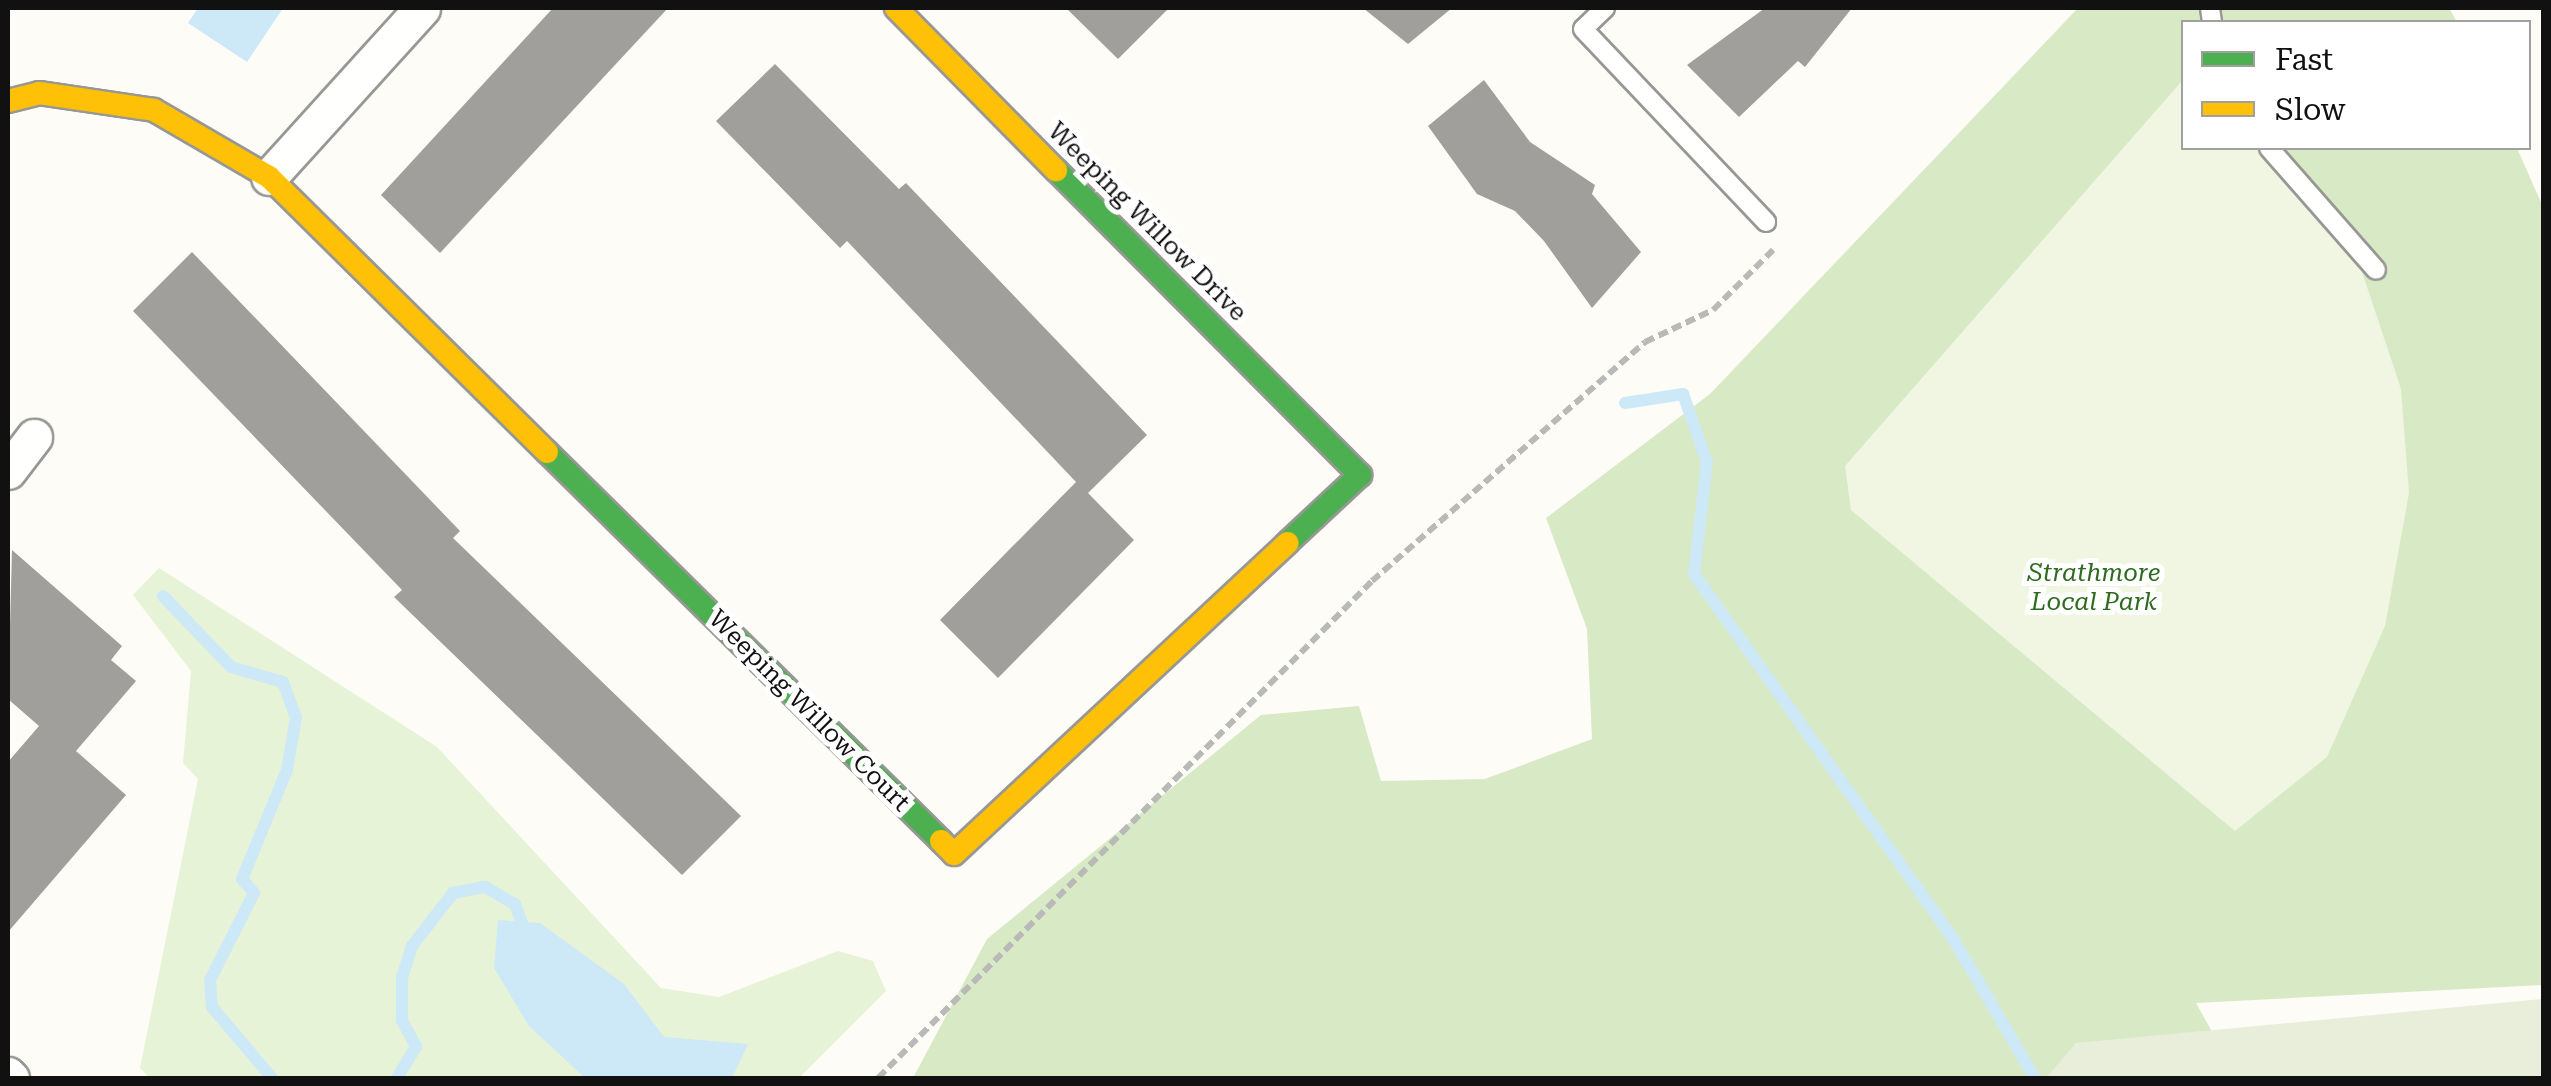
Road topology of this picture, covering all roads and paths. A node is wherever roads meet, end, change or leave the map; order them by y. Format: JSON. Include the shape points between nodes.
{"nodes":[{"id":1,"x":422,"y":8,"type":"edge"},
{"id":2,"x":896,"y":8,"type":"edge"},
{"id":3,"x":1604,"y":8,"type":"edge"},
{"id":4,"x":8,"y":101,"type":"edge"},
{"id":5,"x":2271,"y":150,"type":"edge"},
{"id":6,"x":270,"y":176,"type":"junction"},
{"id":7,"x":1766,"y":222,"type":"joint"},
{"id":8,"x":2376,"y":270,"type":"dead end"},
{"id":9,"x":34,"y":437,"type":"dead end"},
{"id":10,"x":8,"y":471,"type":"edge"},
{"id":11,"x":1360,"y":474,"type":"joint"},
{"id":12,"x":878,"y":1078,"type":"edge"}],
"edges":[{"from":1,"to":6,"type":"street"},
{"from":2,"to":11,"type":"street","name":"Weeping Willow Drive"},
{"from":3,"to":7,"type":"lane","via":[[1583,29]]},
{"from":4,"to":6,"type":"street","name":"Weeping Willow Court","via":[[40,93],[154,110]]},
{"from":5,"to":8,"type":"lane"},
{"from":6,"to":11,"type":"street","name":"Weeping Willow Court","via":[[954,854]]},
{"from":7,"to":12,"type":"path","via":[[1784,239],[1713,310],[1644,342],[1372,581]]},
{"from":9,"to":10,"type":"street"}]}
